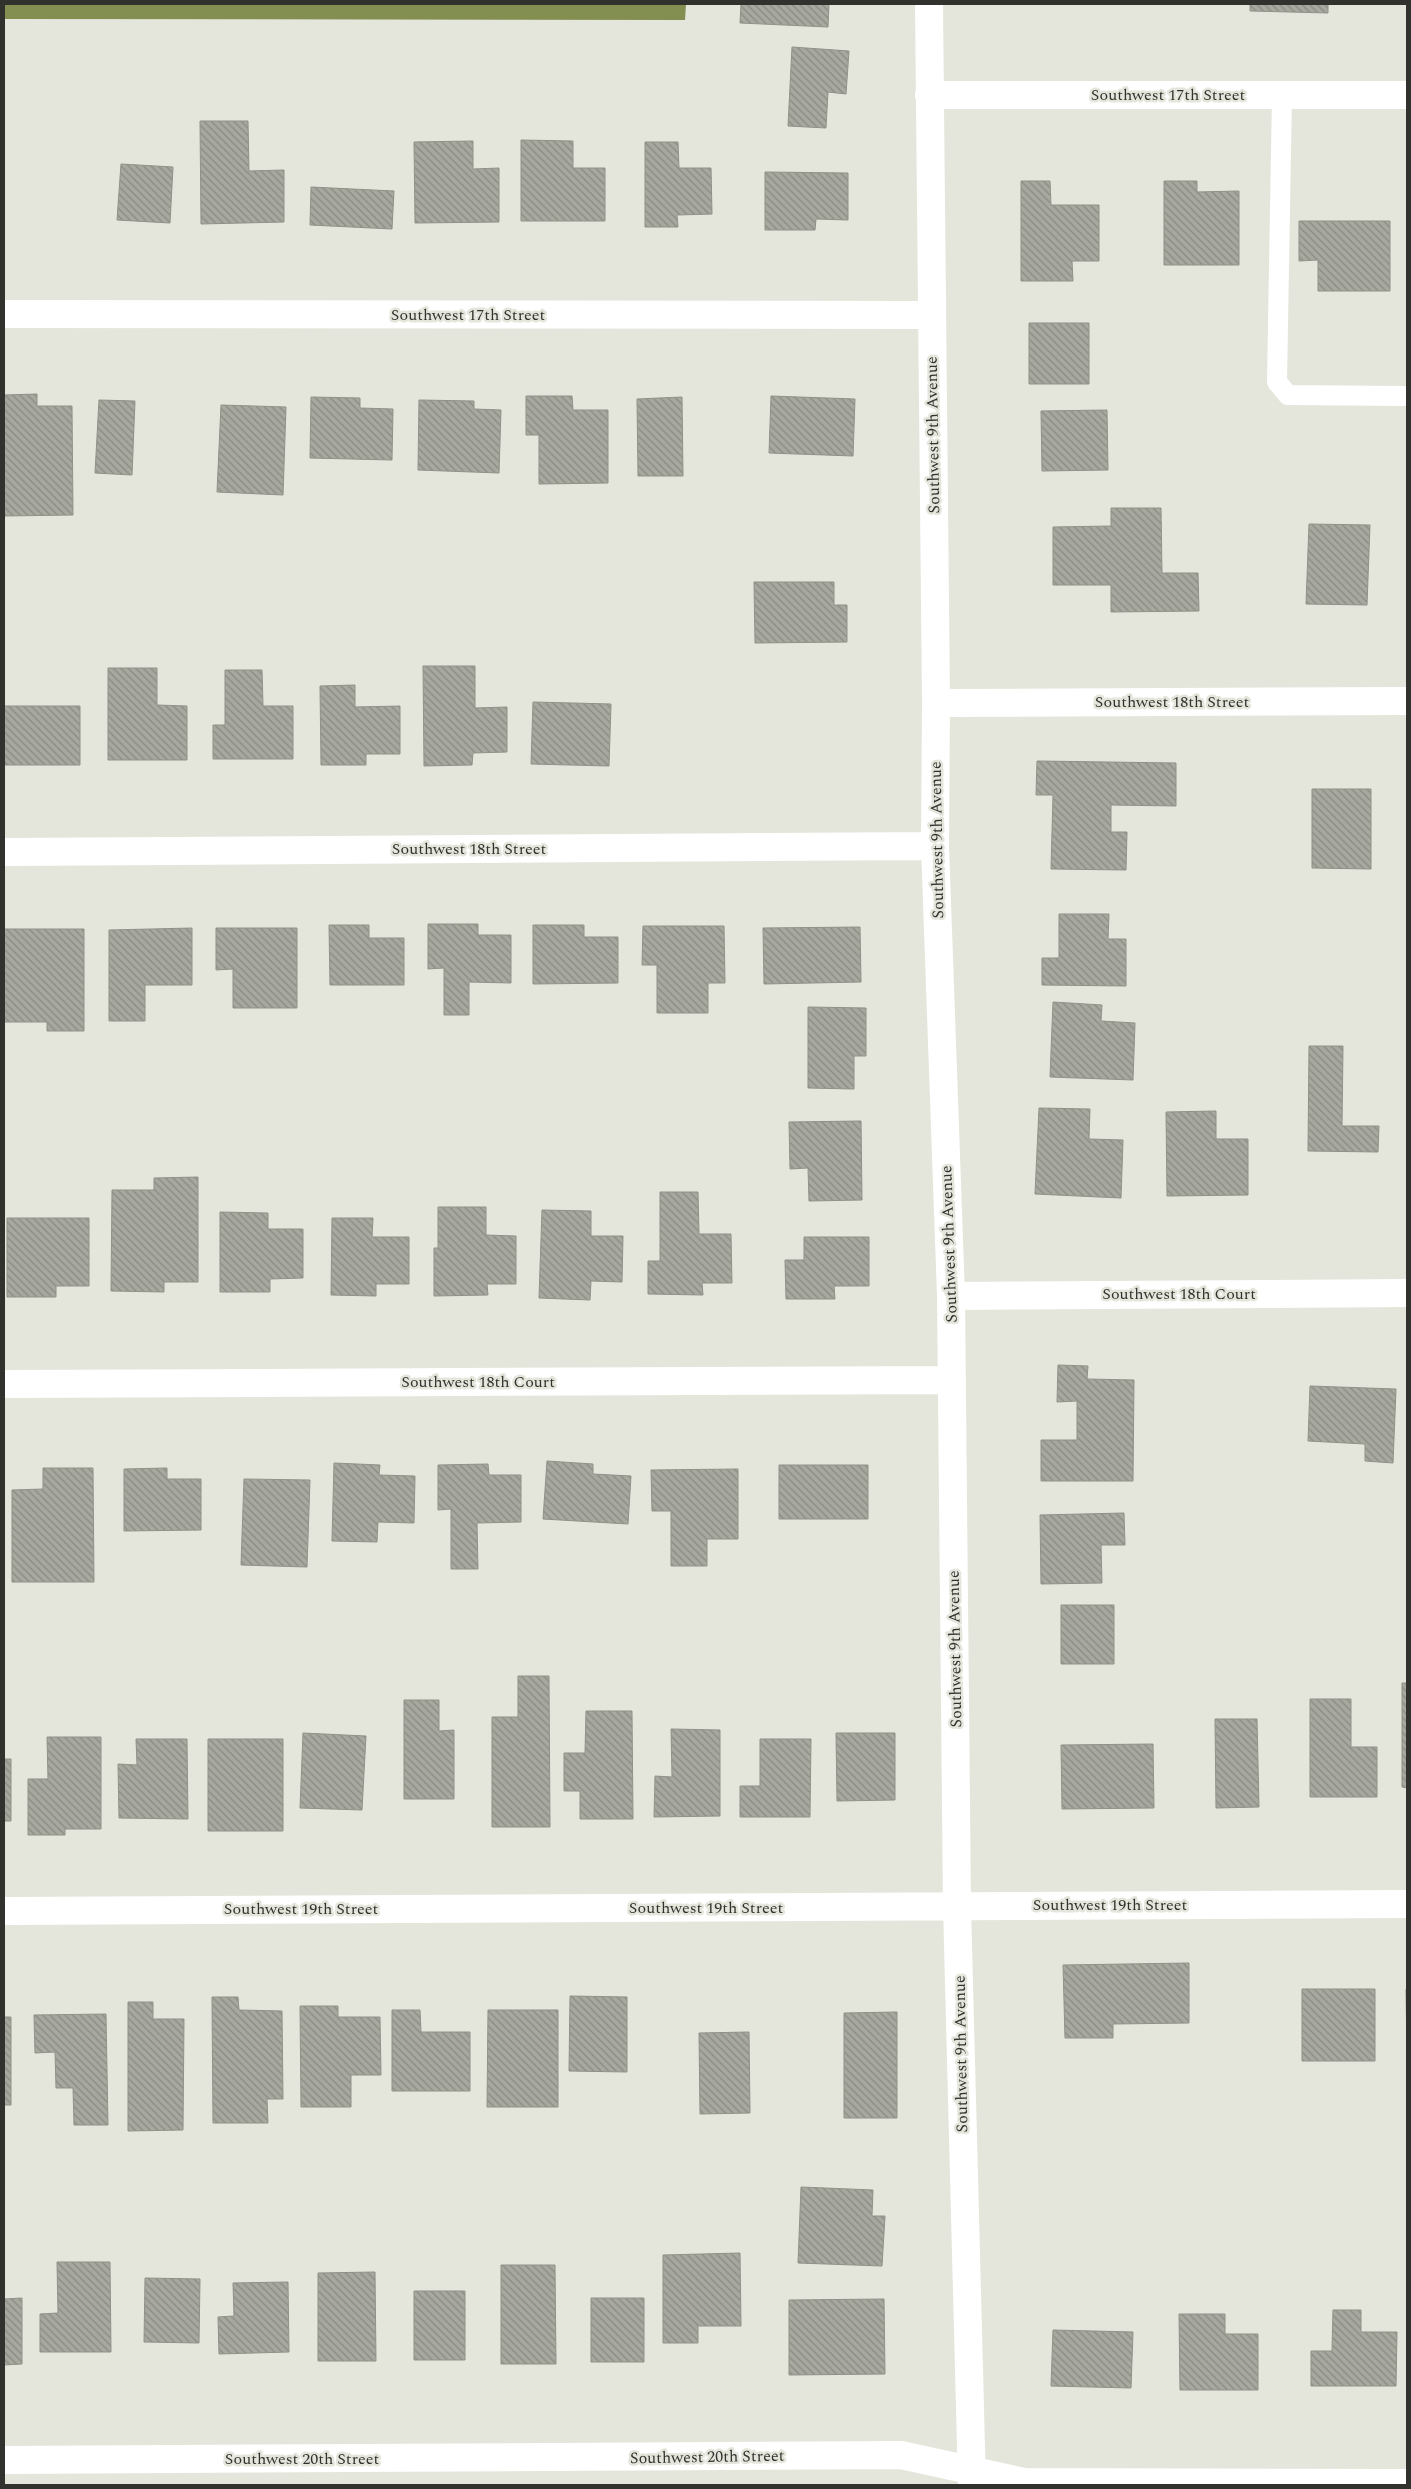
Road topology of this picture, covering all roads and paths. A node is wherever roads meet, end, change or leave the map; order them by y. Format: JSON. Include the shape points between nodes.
{"nodes":[{"id":1,"x":929,"y":4,"type":"edge"},
{"id":2,"x":929,"y":95,"type":"junction"},
{"id":3,"x":1282,"y":95,"type":"junction"},
{"id":4,"x":1407,"y":95,"type":"edge"},
{"id":5,"x":4,"y":314,"type":"edge"},
{"id":6,"x":932,"y":315,"type":"junction"},
{"id":7,"x":1404,"y":396,"type":"dead end"},
{"id":8,"x":1407,"y":701,"type":"edge"},
{"id":9,"x":936,"y":703,"type":"junction"},
{"id":10,"x":935,"y":846,"type":"junction"},
{"id":11,"x":4,"y":852,"type":"edge"},
{"id":12,"x":1407,"y":1293,"type":"edge"},
{"id":13,"x":951,"y":1296,"type":"junction"},
{"id":14,"x":952,"y":1380,"type":"junction"},
{"id":15,"x":4,"y":1384,"type":"edge"},
{"id":16,"x":1407,"y":1904,"type":"edge"},
{"id":17,"x":957,"y":1906,"type":"junction"},
{"id":18,"x":4,"y":1911,"type":"edge"},
{"id":19,"x":4,"y":2460,"type":"edge"},
{"id":20,"x":972,"y":2478,"type":"edge"},
{"id":21,"x":1407,"y":2483,"type":"edge"}],
"edges":[{"from":1,"to":2,"type":"street","name":"Southwest 9th Avenue"},
{"from":2,"to":3,"type":"street","name":"Southwest 17th Street"},
{"from":2,"to":6,"type":"street","name":"Southwest 9th Avenue"},
{"from":3,"to":4,"type":"street","name":"Southwest 17th Street"},
{"from":3,"to":7,"type":"lane","via":[[1276,382],[1288,395]]},
{"from":5,"to":6,"type":"street","name":"Southwest 17th Street"},
{"from":6,"to":9,"type":"street","name":"Southwest 9th Avenue"},
{"from":8,"to":9,"type":"street","name":"Southwest 18th Street"},
{"from":9,"to":10,"type":"street","name":"Southwest 9th Avenue"},
{"from":10,"to":11,"type":"street","name":"Southwest 18th Street"},
{"from":10,"to":13,"type":"street","name":"Southwest 9th Avenue"},
{"from":12,"to":13,"type":"street","name":"Southwest 18th Court"},
{"from":13,"to":14,"type":"street","name":"Southwest 9th Avenue"},
{"from":14,"to":15,"type":"street","name":"Southwest 18th Court"},
{"from":14,"to":17,"type":"street","name":"Southwest 9th Avenue"},
{"from":16,"to":17,"type":"street","name":"Southwest 19th Street"},
{"from":17,"to":18,"type":"street","name":"Southwest 19th Street"},
{"from":17,"to":20,"type":"street","name":"Southwest 9th Avenue"},
{"from":19,"to":20,"type":"street","name":"Southwest 20th Street","via":[[901,2455]]},
{"from":20,"to":21,"type":"street","name":"Southwest 20th Street","via":[[1024,2482]]}]}
